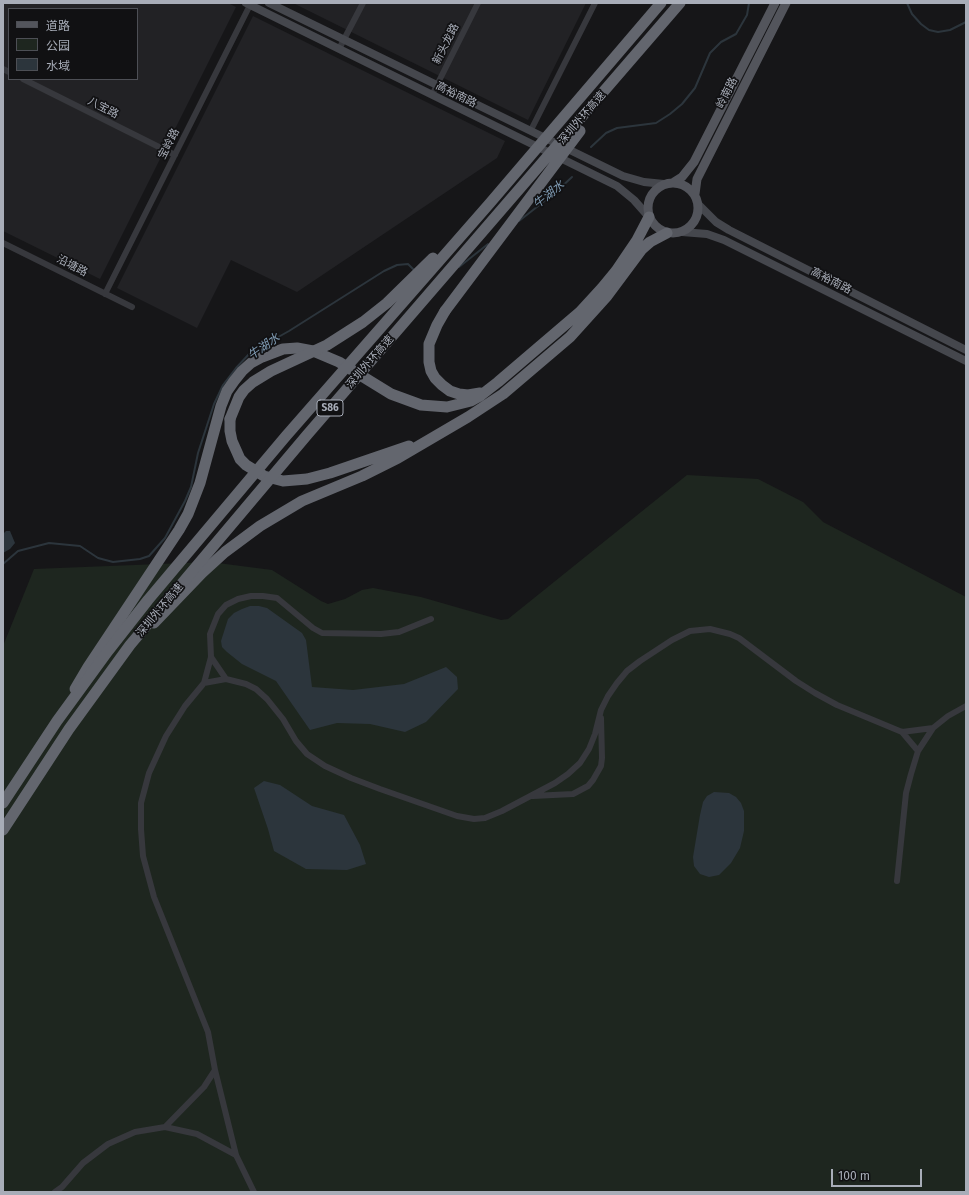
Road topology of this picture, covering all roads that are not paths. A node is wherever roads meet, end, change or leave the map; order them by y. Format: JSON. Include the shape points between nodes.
{"nodes":[{"id":1,"x":269,"y":3,"type":"edge"},
{"id":2,"x":363,"y":3,"type":"edge"},
{"id":3,"x":478,"y":3,"type":"edge"},
{"id":4,"x":595,"y":3,"type":"edge"},
{"id":5,"x":661,"y":3,"type":"edge"},
{"id":6,"x":680,"y":3,"type":"edge"},
{"id":7,"x":775,"y":3,"type":"edge"},
{"id":8,"x":786,"y":3,"type":"edge"},
{"id":9,"x":249,"y":4,"type":"edge"},
{"id":10,"x":344,"y":40,"type":"junction"},
{"id":11,"x":339,"y":49,"type":"junction"},
{"id":12,"x":632,"y":60,"type":"junction"},
{"id":13,"x":25,"y":80,"type":"edge"},
{"id":14,"x":437,"y":84,"type":"junction"},
{"id":15,"x":432,"y":95,"type":"junction"},
{"id":16,"x":531,"y":130,"type":"junction"},
{"id":17,"x":175,"y":155,"type":"junction"},
{"id":18,"x":674,"y":182,"type":"junction"},
{"id":19,"x":664,"y":184,"type":"junction"},
{"id":20,"x":695,"y":194,"type":"junction"},
{"id":21,"x":490,"y":203,"type":"junction"},
{"id":22,"x":698,"y":204,"type":"junction"},
{"id":23,"x":650,"y":217,"type":"junction"},
{"id":24,"x":682,"y":232,"type":"junction"},
{"id":25,"x":668,"y":233,"type":"junction"},
{"id":26,"x":3,"y":243,"type":"edge"},
{"id":27,"x":105,"y":294,"type":"junction"},
{"id":28,"x":132,"y":307,"type":"dead end"},
{"id":29,"x":966,"y":350,"type":"edge"},
{"id":30,"x":966,"y":361,"type":"edge"},
{"id":31,"x":488,"y":390,"type":"junction"},
{"id":32,"x":430,"y":438,"type":"junction"},
{"id":33,"x":431,"y":619,"type":"dead end"},
{"id":34,"x":130,"y":645,"type":"junction"},
{"id":35,"x":211,"y":657,"type":"junction"},
{"id":36,"x":226,"y":679,"type":"junction"},
{"id":37,"x":204,"y":683,"type":"junction"},
{"id":38,"x":966,"y":706,"type":"edge"},
{"id":39,"x":601,"y":710,"type":"junction"},
{"id":40,"x":57,"y":721,"type":"junction"},
{"id":41,"x":933,"y":728,"type":"junction"},
{"id":42,"x":902,"y":732,"type":"junction"},
{"id":43,"x":918,"y":751,"type":"junction"},
{"id":44,"x":529,"y":796,"type":"junction"},
{"id":45,"x":3,"y":804,"type":"edge"},
{"id":46,"x":3,"y":830,"type":"edge"},
{"id":47,"x":897,"y":881,"type":"dead end"},
{"id":48,"x":215,"y":1070,"type":"junction"},
{"id":49,"x":165,"y":1127,"type":"junction"},
{"id":50,"x":236,"y":1155,"type":"junction"},
{"id":51,"x":61,"y":1190,"type":"edge"},
{"id":52,"x":55,"y":1192,"type":"edge"},
{"id":53,"x":254,"y":1192,"type":"edge"}],
"edges":[{"from":1,"to":10,"type":"street","name":"高裕南路"},
{"from":2,"to":10,"type":"street"},
{"from":3,"to":14,"type":"street","name":"新头龙路"},
{"from":4,"to":16,"type":"street"},
{"from":5,"to":21,"type":"highway","name":"深圳外环高速","number":"S86","bridge":true},
{"from":6,"to":12,"type":"highway","name":"深圳外环高速","number":"S86","bridge":true},
{"from":7,"to":18,"type":"main road","name":"岭南路","via":[[694,162],[682,177]]},
{"from":8,"to":20,"type":"main road","name":"岭南路","via":[[697,179]]},
{"from":9,"to":11,"type":"street","name":"高裕南路"},
{"from":9,"to":17,"type":"street","name":"宝岭路"},
{"from":10,"to":11,"type":"street"},
{"from":10,"to":14,"type":"street","name":"高裕南路"},
{"from":11,"to":15,"type":"street","name":"高裕南路"},
{"from":12,"to":31,"type":"highway","bridge":true,"via":[[437,325],[429,344],[429,362],[436,378],[450,391],[459,394],[468,395]]},
{"from":12,"to":34,"type":"highway","name":"深圳外环高速","number":"S86","bridge":true,"via":[[312,429]]},
{"from":13,"to":17,"type":"street","name":"八宝路"},
{"from":14,"to":15,"type":"street","name":"新头龙路"},
{"from":14,"to":16,"type":"street","name":"高裕南路"},
{"from":15,"to":23,"type":"street","name":"高裕南路","via":[[617,186]]},
{"from":16,"to":19,"type":"street","name":"高裕南路","via":[[623,176],[637,181]]},
{"from":17,"to":27,"type":"street","name":"宝岭路"},
{"from":18,"to":19,"type":"main road"},
{"from":18,"to":20,"type":"main road","via":[[688,187]]},
{"from":19,"to":23,"type":"main road","via":[[650,198]]},
{"from":20,"to":22,"type":"main road"},
{"from":21,"to":32,"type":"highway","bridge":true,"via":[[387,303],[363,322],[327,345],[253,382],[239,397],[230,419],[232,441],[246,466],[264,476],[283,481],[330,473]]},
{"from":21,"to":40,"type":"highway","name":"深圳外环高速","number":"S86","bridge":true,"via":[[306,412],[179,563]]},
{"from":22,"to":24,"type":"main road","via":[[696,218],[691,226]]},
{"from":22,"to":29,"type":"street","name":"高裕南路","via":[[716,222],[729,230]]},
{"from":23,"to":25,"type":"main road","via":[[658,229]]},
{"from":23,"to":31,"type":"highway","via":[[632,247],[589,302]]},
{"from":24,"to":25,"type":"main road"},
{"from":24,"to":30,"type":"street","name":"高裕南路","via":[[707,234],[724,240]]},
{"from":25,"to":32,"type":"highway","via":[[642,249],[587,320],[554,351],[503,394]]},
{"from":26,"to":27,"type":"street","name":"沿塘路"},
{"from":27,"to":28,"type":"street","name":"沿塘路"},
{"from":31,"to":40,"type":"highway","bridge":true,"via":[[459,405],[421,405],[391,394],[327,356],[313,351],[283,349],[251,363],[227,391],[216,421],[205,470],[188,514],[88,666]]},
{"from":32,"to":34,"type":"highway","bridge":true,"via":[[380,467],[302,501],[260,526],[202,573],[158,620]]},
{"from":33,"to":35,"type":"street","via":[[399,632],[322,633],[277,598],[251,596],[226,605],[218,614],[210,634]]},
{"from":34,"to":46,"type":"highway","name":"深圳外环高速","number":"S86","bridge":true,"via":[[69,729]]},
{"from":35,"to":36,"type":"street"},
{"from":35,"to":37,"type":"street"},
{"from":36,"to":37,"type":"street"},
{"from":36,"to":44,"type":"street","via":[[256,689],[283,719],[307,754],[351,778],[457,816],[474,819],[485,818]]},
{"from":37,"to":48,"type":"street","via":[[185,706],[166,736],[149,773],[141,803],[141,829],[143,856],[154,897],[208,1032]]},
{"from":38,"to":41,"type":"street"},
{"from":39,"to":42,"type":"street","via":[[617,683],[640,661],[681,635],[690,631],[710,629],[739,638],[824,699]]},
{"from":39,"to":44,"type":"street","via":[[592,742],[580,763],[562,779]]},
{"from":39,"to":44,"type":"street","via":[[602,758],[593,780],[573,794]]},
{"from":40,"to":45,"type":"highway","name":"深圳外环高速","number":"S86","bridge":true},
{"from":41,"to":42,"type":"street"},
{"from":41,"to":43,"type":"street"},
{"from":42,"to":43,"type":"street"},
{"from":43,"to":47,"type":"street","via":[[906,793]]},
{"from":48,"to":49,"type":"street","via":[[204,1087]]},
{"from":48,"to":50,"type":"street"},
{"from":49,"to":50,"type":"street","via":[[196,1134]]},
{"from":49,"to":51,"type":"street","via":[[135,1132],[108,1144],[83,1162]]},
{"from":50,"to":53,"type":"street"},
{"from":51,"to":52,"type":"street"}]}
